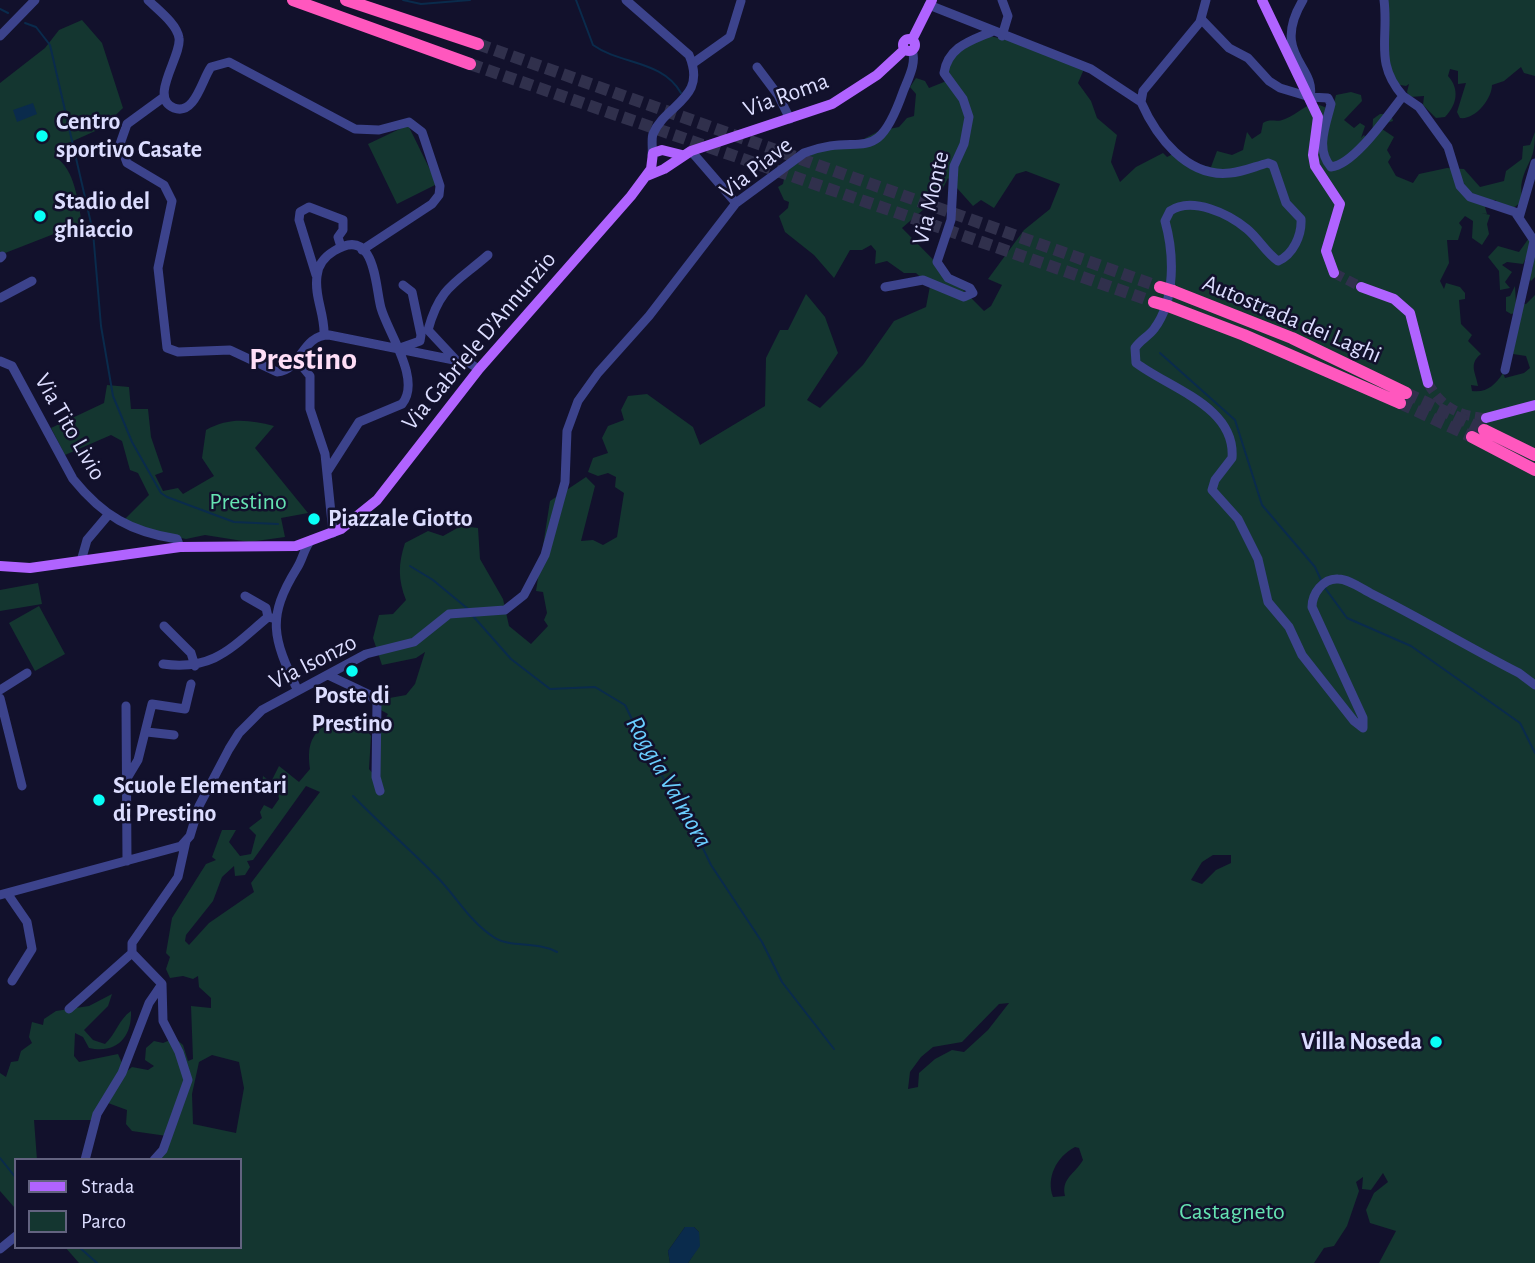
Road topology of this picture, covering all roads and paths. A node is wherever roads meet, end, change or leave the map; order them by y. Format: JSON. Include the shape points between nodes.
{"nodes":[{"id":1,"x":35,"y":0,"type":"edge"},
{"id":2,"x":148,"y":0,"type":"edge"},
{"id":3,"x":293,"y":0,"type":"edge"},
{"id":4,"x":346,"y":0,"type":"edge"},
{"id":5,"x":626,"y":0,"type":"edge"},
{"id":6,"x":639,"y":0,"type":"edge"},
{"id":7,"x":1002,"y":0,"type":"edge"},
{"id":8,"x":1206,"y":0,"type":"edge"},
{"id":9,"x":1262,"y":0,"type":"edge"},
{"id":10,"x":1303,"y":0,"type":"edge"},
{"id":11,"x":1384,"y":0,"type":"edge"},
{"id":12,"x":741,"y":1,"type":"edge"},
{"id":13,"x":930,"y":3,"type":"edge"},
{"id":14,"x":640,"y":13,"type":"junction"},
{"id":15,"x":1201,"y":19,"type":"junction"},
{"id":16,"x":991,"y":32,"type":"junction"},
{"id":17,"x":0,"y":36,"type":"edge"},
{"id":18,"x":1002,"y":36,"type":"junction"},
{"id":19,"x":478,"y":44,"type":"tunnel mouth"},
{"id":20,"x":909,"y":47,"type":"junction"},
{"id":21,"x":470,"y":64,"type":"tunnel mouth"},
{"id":22,"x":692,"y":64,"type":"junction"},
{"id":23,"x":757,"y":67,"type":"dead end"},
{"id":24,"x":1403,"y":96,"type":"junction"},
{"id":25,"x":164,"y":97,"type":"junction"},
{"id":26,"x":1310,"y":97,"type":"junction"},
{"id":27,"x":1141,"y":102,"type":"junction"},
{"id":28,"x":790,"y":119,"type":"junction"},
{"id":29,"x":687,"y":153,"type":"junction"},
{"id":30,"x":656,"y":159,"type":"junction"},
{"id":31,"x":1535,"y":163,"type":"edge"},
{"id":32,"x":736,"y":203,"type":"junction"},
{"id":33,"x":1519,"y":218,"type":"junction"},
{"id":34,"x":1535,"y":241,"type":"edge"},
{"id":35,"x":341,"y":247,"type":"junction"},
{"id":36,"x":362,"y":250,"type":"junction"},
{"id":37,"x":488,"y":255,"type":"dead end"},
{"id":38,"x":1533,"y":258,"type":"edge"},
{"id":39,"x":1334,"y":273,"type":"dead end"},
{"id":40,"x":317,"y":277,"type":"junction"},
{"id":41,"x":32,"y":281,"type":"dead end"},
{"id":42,"x":403,"y":285,"type":"dead end"},
{"id":43,"x":885,"y":287,"type":"dead end"},
{"id":44,"x":1160,"y":287,"type":"tunnel mouth"},
{"id":45,"x":1361,"y":288,"type":"tunnel mouth"},
{"id":46,"x":0,"y":298,"type":"edge"},
{"id":47,"x":1154,"y":302,"type":"tunnel mouth"},
{"id":48,"x":649,"y":316,"type":"joint"},
{"id":49,"x":324,"y":335,"type":"junction"},
{"id":50,"x":398,"y":348,"type":"junction"},
{"id":51,"x":0,"y":360,"type":"edge"},
{"id":52,"x":297,"y":360,"type":"junction"},
{"id":53,"x":458,"y":362,"type":"junction"},
{"id":54,"x":479,"y":369,"type":"junction"},
{"id":55,"x":1505,"y":370,"type":"dead end"},
{"id":56,"x":1428,"y":383,"type":"tunnel mouth"},
{"id":57,"x":1535,"y":405,"type":"edge"},
{"id":58,"x":1481,"y":428,"type":"junction"},
{"id":59,"x":1535,"y":455,"type":"edge"},
{"id":60,"x":1535,"y":470,"type":"edge"},
{"id":61,"x":327,"y":472,"type":"junction"},
{"id":62,"x":109,"y":514,"type":"junction"},
{"id":63,"x":335,"y":531,"type":"junction"},
{"id":64,"x":320,"y":536,"type":"junction"},
{"id":65,"x":180,"y":547,"type":"junction"},
{"id":66,"x":268,"y":547,"type":"junction"},
{"id":67,"x":302,"y":551,"type":"junction"},
{"id":68,"x":80,"y":561,"type":"junction"},
{"id":69,"x":0,"y":566,"type":"edge"},
{"id":70,"x":245,"y":596,"type":"dead end"},
{"id":71,"x":272,"y":618,"type":"junction"},
{"id":72,"x":164,"y":626,"type":"dead end"},
{"id":73,"x":163,"y":664,"type":"dead end"},
{"id":74,"x":195,"y":666,"type":"junction"},
{"id":75,"x":27,"y":673,"type":"dead end"},
{"id":76,"x":328,"y":675,"type":"junction"},
{"id":77,"x":191,"y":684,"type":"dead end"},
{"id":78,"x":1535,"y":685,"type":"edge"},
{"id":79,"x":297,"y":689,"type":"junction"},
{"id":80,"x":0,"y":690,"type":"edge"},
{"id":81,"x":0,"y":698,"type":"edge"},
{"id":82,"x":126,"y":706,"type":"dead end"},
{"id":83,"x":147,"y":732,"type":"junction"},
{"id":84,"x":174,"y":735,"type":"dead end"},
{"id":85,"x":125,"y":781,"type":"junction"},
{"id":86,"x":22,"y":786,"type":"dead end"},
{"id":87,"x":380,"y":791,"type":"dead end"},
{"id":88,"x":186,"y":841,"type":"junction"},
{"id":89,"x":127,"y":861,"type":"junction"},
{"id":90,"x":4,"y":894,"type":"edge"},
{"id":91,"x":132,"y":953,"type":"junction"},
{"id":92,"x":12,"y":981,"type":"dead end"},
{"id":93,"x":162,"y":984,"type":"junction"},
{"id":94,"x":69,"y":1009,"type":"dead end"},
{"id":95,"x":86,"y":1158,"type":"edge"},
{"id":96,"x":156,"y":1158,"type":"edge"},
{"id":97,"x":14,"y":1238,"type":"edge"},
{"id":98,"x":0,"y":1249,"type":"edge"}],
"edges":[{"from":1,"to":17,"type":"street"},
{"from":2,"to":25,"type":"street","via":[[178,35],[179,48]]},
{"from":3,"to":21,"type":"highway"},
{"from":4,"to":19,"type":"highway"},
{"from":5,"to":14,"type":"street"},
{"from":6,"to":14,"type":"street"},
{"from":7,"to":18,"type":"street","via":[[1007,25]]},
{"from":8,"to":15,"type":"street"},
{"from":9,"to":26,"type":"main road"},
{"from":10,"to":26,"type":"street","via":[[1290,30],[1294,56]]},
{"from":11,"to":24,"type":"street","via":[[1382,53],[1393,84]]},
{"from":12,"to":22,"type":"street","via":[[730,37]]},
{"from":13,"to":16,"type":"street"},
{"from":13,"to":20,"type":"main road","name":"Via Roma"},
{"from":14,"to":22,"type":"street","via":[[688,55]]},
{"from":15,"to":26,"type":"street","via":[[1269,81]]},
{"from":15,"to":27,"type":"street","via":[[1143,91]]},
{"from":16,"to":18,"type":"street"},
{"from":16,"to":43,"type":"street","name":"Via Monte","via":[[958,46],[944,73],[963,99],[969,117],[954,166],[951,220],[937,262],[947,278],[973,293],[964,297],[914,279]]},
{"from":18,"to":27,"type":"street","via":[[1093,69]]},
{"from":20,"to":28,"type":"main road","name":"Via Roma","via":[[855,91]]},
{"from":20,"to":32,"type":"street","name":"Via Piave","via":[[914,59],[892,122],[880,138],[863,145],[804,153]]},
{"from":22,"to":30,"type":"street","via":[[690,91],[653,133]]},
{"from":23,"to":28,"type":"street"},
{"from":24,"to":26,"type":"street","via":[[1339,167],[1331,167],[1325,160],[1323,147],[1331,104],[1328,98]]},
{"from":24,"to":33,"type":"street","via":[[1419,107],[1448,147],[1460,186],[1470,197],[1514,212]]},
{"from":25,"to":36,"type":"street","via":[[174,109],[189,106],[211,67],[229,61],[355,129],[379,130],[400,122],[415,125],[422,132],[439,195]]},
{"from":25,"to":52,"type":"street","via":[[127,124],[120,144],[127,163],[164,185],[172,201],[158,268],[167,348],[178,352],[230,350],[277,372],[289,369]]},
{"from":26,"to":39,"type":"main road","via":[[1318,117],[1315,166],[1340,204],[1326,251]]},
{"from":27,"to":78,"type":"street","via":[[1164,145],[1182,158],[1223,173],[1273,165],[1286,203],[1301,219],[1292,250],[1278,261],[1231,218],[1200,207],[1173,208],[1166,220],[1173,264],[1161,318],[1135,348],[1135,355],[1136,363],[1216,415],[1230,431],[1232,458],[1212,490],[1238,519],[1258,559],[1268,602],[1311,666],[1363,728],[1363,718],[1315,617],[1312,601],[1331,580],[1345,580]]},
{"from":28,"to":29,"type":"main road","name":"Via Roma"},
{"from":29,"to":30,"type":"main road"},
{"from":29,"to":30,"type":"main road","via":[[670,164]]},
{"from":29,"to":32,"type":"street"},
{"from":30,"to":54,"type":"main road","name":"Via Gabriele D'Annunzio"},
{"from":31,"to":33,"type":"street"},
{"from":32,"to":48,"type":"street","name":"Via Piave"},
{"from":33,"to":34,"type":"street"},
{"from":34,"to":38,"type":"street"},
{"from":35,"to":36,"type":"street"},
{"from":35,"to":40,"type":"street","via":[[325,257]]},
{"from":35,"to":40,"type":"street","via":[[338,237],[343,220],[309,207],[300,212]]},
{"from":36,"to":50,"type":"street","via":[[375,267],[380,306]]},
{"from":37,"to":53,"type":"street","via":[[444,291],[428,330]]},
{"from":38,"to":55,"type":"street"},
{"from":40,"to":49,"type":"street"},
{"from":41,"to":46,"type":"street"},
{"from":42,"to":50,"type":"street","via":[[412,292],[421,335],[420,341]]},
{"from":44,"to":47,"type":"highway","name":"Autostrada dei Laghi","bridge":true,"via":[[1292,338],[1403,398]]},
{"from":45,"to":56,"type":"main road","via":[[1394,299],[1410,313]]},
{"from":48,"to":76,"type":"street","name":"Via Isonzo","via":[[598,373],[570,419],[565,481],[545,555],[517,603],[498,612],[449,614],[414,642],[366,654]]},
{"from":49,"to":50,"type":"street"},
{"from":49,"to":52,"type":"street","via":[[309,341]]},
{"from":50,"to":53,"type":"street"},
{"from":50,"to":61,"type":"street","via":[[408,380],[405,399],[397,407],[359,422]]},
{"from":51,"to":62,"type":"street","name":"Via Tito Livio","via":[[12,366],[73,480]]},
{"from":52,"to":61,"type":"street","via":[[310,376],[310,409]]},
{"from":53,"to":54,"type":"street"},
{"from":54,"to":63,"type":"main road","name":"Via Gabriele D'Annunzio","via":[[377,500]]},
{"from":57,"to":58,"type":"main road"},
{"from":58,"to":59,"type":"highway"},
{"from":58,"to":60,"type":"highway"},
{"from":61,"to":63,"type":"street"},
{"from":62,"to":65,"type":"street","name":"Via Tito Livio","via":[[132,529],[177,539]]},
{"from":62,"to":68,"type":"street","name":"Via Tito Livio","via":[[88,540]]},
{"from":63,"to":64,"type":"main road","name":"Via Gabriele D'Annunzio"},
{"from":64,"to":66,"type":"main road","name":"Via Gabriele D'Annunzio"},
{"from":64,"to":67,"type":"main road","name":"Via Gabriele D'Annunzio"},
{"from":65,"to":66,"type":"main road","name":"Via Gabriele D'Annunzio"},
{"from":65,"to":68,"type":"main road","name":"Via Gabriele D'Annunzio"},
{"from":66,"to":67,"type":"main road","name":"Via Gabriele D'Annunzio"},
{"from":67,"to":71,"type":"street"},
{"from":68,"to":69,"type":"main road","name":"Via Gabriele D'Annunzio","via":[[30,568]]},
{"from":70,"to":71,"type":"street","via":[[266,608]]},
{"from":71,"to":74,"type":"street","via":[[217,660]]},
{"from":71,"to":79,"type":"street"},
{"from":72,"to":74,"type":"street","via":[[191,653]]},
{"from":73,"to":74,"type":"street"},
{"from":75,"to":80,"type":"street"},
{"from":76,"to":79,"type":"street","name":"Via Isonzo"},
{"from":76,"to":87,"type":"street","via":[[377,702],[376,777]]},
{"from":77,"to":83,"type":"street","via":[[185,709],[152,704]]},
{"from":79,"to":88,"type":"street","name":"Via Isonzo","via":[[262,710],[239,733],[199,806]]},
{"from":81,"to":86,"type":"street"},
{"from":82,"to":85,"type":"street"},
{"from":83,"to":84,"type":"street"},
{"from":83,"to":85,"type":"street"},
{"from":85,"to":89,"type":"street"},
{"from":88,"to":89,"type":"street","via":[[174,849]]},
{"from":88,"to":91,"type":"street","name":"Via Isonzo","via":[[178,877],[132,943]]},
{"from":89,"to":90,"type":"street"},
{"from":90,"to":92,"type":"street","via":[[27,922],[32,949]]},
{"from":91,"to":93,"type":"street"},
{"from":91,"to":94,"type":"street"},
{"from":93,"to":95,"type":"street","via":[[149,1003],[122,1073],[97,1114]]},
{"from":93,"to":96,"type":"street","via":[[163,1021],[188,1080],[163,1150]]},
{"from":97,"to":98,"type":"street"}]}
